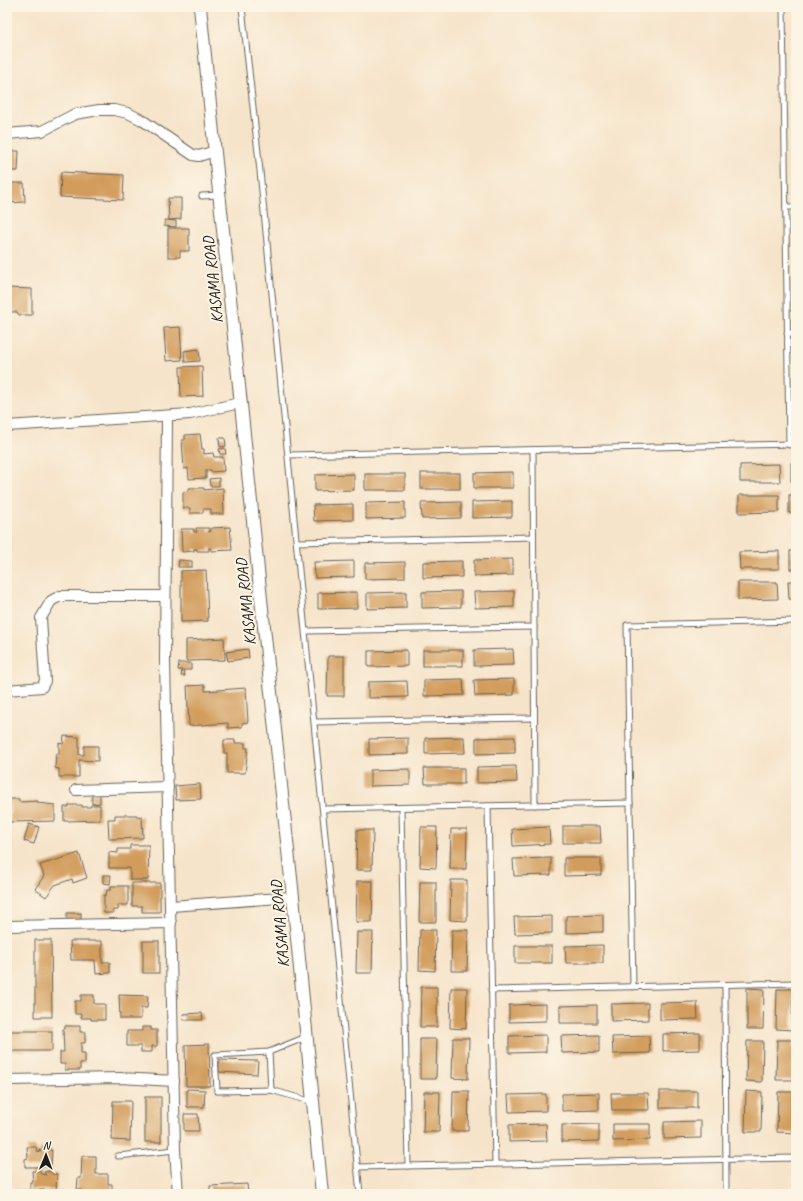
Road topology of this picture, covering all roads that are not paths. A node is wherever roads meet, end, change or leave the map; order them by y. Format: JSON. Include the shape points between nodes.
{"nodes":[{"id":1,"x":200,"y":7,"type":"edge"},
{"id":2,"x":242,"y":7,"type":"edge"},
{"id":3,"x":783,"y":7,"type":"edge"},
{"id":4,"x":7,"y":134,"type":"edge"},
{"id":5,"x":215,"y":151,"type":"junction"},
{"id":6,"x":219,"y":194,"type":"junction"},
{"id":7,"x":202,"y":196,"type":"dead end"},
{"id":8,"x":786,"y":207,"type":"junction"},
{"id":9,"x":796,"y":207,"type":"edge"},
{"id":10,"x":787,"y":333,"type":"junction"},
{"id":11,"x":796,"y":333,"type":"edge"},
{"id":12,"x":240,"y":403,"type":"junction"},
{"id":13,"x":167,"y":416,"type":"junction"},
{"id":14,"x":7,"y":426,"type":"edge"},
{"id":15,"x":796,"y":444,"type":"edge"},
{"id":16,"x":789,"y":445,"type":"junction"},
{"id":17,"x":533,"y":450,"type":"junction"},
{"id":18,"x":288,"y":455,"type":"junction"},
{"id":19,"x":533,"y":537,"type":"junction"},
{"id":20,"x":296,"y":542,"type":"junction"},
{"id":21,"x":165,"y":596,"type":"junction"},
{"id":22,"x":796,"y":621,"type":"edge"},
{"id":23,"x":534,"y":627,"type":"junction"},
{"id":24,"x":306,"y":631,"type":"junction"},
{"id":25,"x":7,"y":690,"type":"edge"},
{"id":26,"x":534,"y":718,"type":"junction"},
{"id":27,"x":315,"y":722,"type":"junction"},
{"id":28,"x":168,"y":787,"type":"junction"},
{"id":29,"x":76,"y":790,"type":"dead end"},
{"id":30,"x":630,"y":803,"type":"junction"},
{"id":31,"x":535,"y":805,"type":"junction"},
{"id":32,"x":488,"y":806,"type":"junction"},
{"id":33,"x":401,"y":808,"type":"junction"},
{"id":34,"x":323,"y":810,"type":"junction"},
{"id":35,"x":293,"y":898,"type":"junction"},
{"id":36,"x":171,"y":906,"type":"junction"},
{"id":37,"x":171,"y":923,"type":"junction"},
{"id":38,"x":7,"y":926,"type":"edge"},
{"id":39,"x":796,"y":984,"type":"edge"},
{"id":40,"x":725,"y":985,"type":"junction"},
{"id":41,"x":633,"y":987,"type":"junction"},
{"id":42,"x":492,"y":990,"type":"junction"},
{"id":43,"x":306,"y":1037,"type":"junction"},
{"id":44,"x":269,"y":1052,"type":"junction"},
{"id":45,"x":7,"y":1080,"type":"edge"},
{"id":46,"x":174,"y":1081,"type":"junction"},
{"id":47,"x":271,"y":1090,"type":"junction"},
{"id":48,"x":313,"y":1102,"type":"junction"},
{"id":49,"x":175,"y":1150,"type":"junction"},
{"id":50,"x":118,"y":1156,"type":"dead end"},
{"id":51,"x":796,"y":1158,"type":"edge"},
{"id":52,"x":726,"y":1159,"type":"junction"},
{"id":53,"x":495,"y":1164,"type":"junction"},
{"id":54,"x":408,"y":1166,"type":"junction"},
{"id":55,"x":357,"y":1167,"type":"junction"},
{"id":56,"x":178,"y":1194,"type":"edge"},
{"id":57,"x":322,"y":1194,"type":"edge"},
{"id":58,"x":360,"y":1194,"type":"edge"},
{"id":59,"x":726,"y":1194,"type":"edge"}],
"edges":[{"from":1,"to":5,"type":"street","name":"KASAMA ROAD"},
{"from":2,"to":18,"type":"lane"},
{"from":3,"to":8,"type":"lane"},
{"from":4,"to":5,"type":"street","via":[[42,131],[75,114],[114,110],[142,120],[194,155]]},
{"from":5,"to":6,"type":"street","name":"KASAMA ROAD"},
{"from":6,"to":7,"type":"lane"},
{"from":6,"to":12,"type":"street","name":"KASAMA ROAD"},
{"from":8,"to":9,"type":"lane"},
{"from":8,"to":10,"type":"lane"},
{"from":10,"to":11,"type":"lane"},
{"from":10,"to":16,"type":"lane"},
{"from":12,"to":13,"type":"street","via":[[190,414]]},
{"from":12,"to":35,"type":"street","name":"KASAMA ROAD"},
{"from":13,"to":14,"type":"street"},
{"from":13,"to":21,"type":"street"},
{"from":15,"to":16,"type":"lane"},
{"from":16,"to":17,"type":"lane"},
{"from":17,"to":18,"type":"lane"},
{"from":17,"to":19,"type":"lane"},
{"from":18,"to":20,"type":"lane"},
{"from":19,"to":20,"type":"lane"},
{"from":19,"to":23,"type":"lane"},
{"from":20,"to":24,"type":"lane"},
{"from":21,"to":25,"type":"street","via":[[60,596],[50,601],[42,618],[45,681],[42,687]]},
{"from":21,"to":28,"type":"street"},
{"from":22,"to":30,"type":"lane","via":[[627,625]]},
{"from":23,"to":24,"type":"lane"},
{"from":23,"to":26,"type":"lane"},
{"from":24,"to":27,"type":"lane"},
{"from":26,"to":27,"type":"lane"},
{"from":26,"to":31,"type":"lane"},
{"from":27,"to":34,"type":"lane"},
{"from":28,"to":29,"type":"street"},
{"from":28,"to":36,"type":"street"},
{"from":30,"to":31,"type":"lane"},
{"from":30,"to":41,"type":"lane"},
{"from":31,"to":32,"type":"lane"},
{"from":32,"to":33,"type":"lane"},
{"from":32,"to":42,"type":"lane"},
{"from":33,"to":34,"type":"lane"},
{"from":33,"to":54,"type":"lane"},
{"from":34,"to":55,"type":"lane"},
{"from":35,"to":36,"type":"street"},
{"from":35,"to":43,"type":"street","name":"KASAMA ROAD"},
{"from":36,"to":37,"type":"street"},
{"from":37,"to":38,"type":"street"},
{"from":37,"to":46,"type":"street"},
{"from":39,"to":40,"type":"lane"},
{"from":40,"to":41,"type":"lane"},
{"from":40,"to":52,"type":"lane"},
{"from":41,"to":42,"type":"lane"},
{"from":42,"to":53,"type":"lane"},
{"from":43,"to":44,"type":"lane"},
{"from":43,"to":48,"type":"street","name":"KASAMA ROAD"},
{"from":44,"to":47,"type":"lane"},
{"from":44,"to":47,"type":"lane","via":[[215,1055],[217,1091]]},
{"from":45,"to":46,"type":"street","via":[[120,1078]]},
{"from":46,"to":49,"type":"street"},
{"from":47,"to":48,"type":"lane"},
{"from":48,"to":57,"type":"street","name":"KASAMA ROAD"},
{"from":49,"to":50,"type":"lane"},
{"from":49,"to":56,"type":"street"},
{"from":51,"to":52,"type":"lane"},
{"from":52,"to":53,"type":"lane"},
{"from":52,"to":59,"type":"lane"},
{"from":53,"to":54,"type":"lane"},
{"from":54,"to":55,"type":"lane"},
{"from":55,"to":58,"type":"lane"}]}
